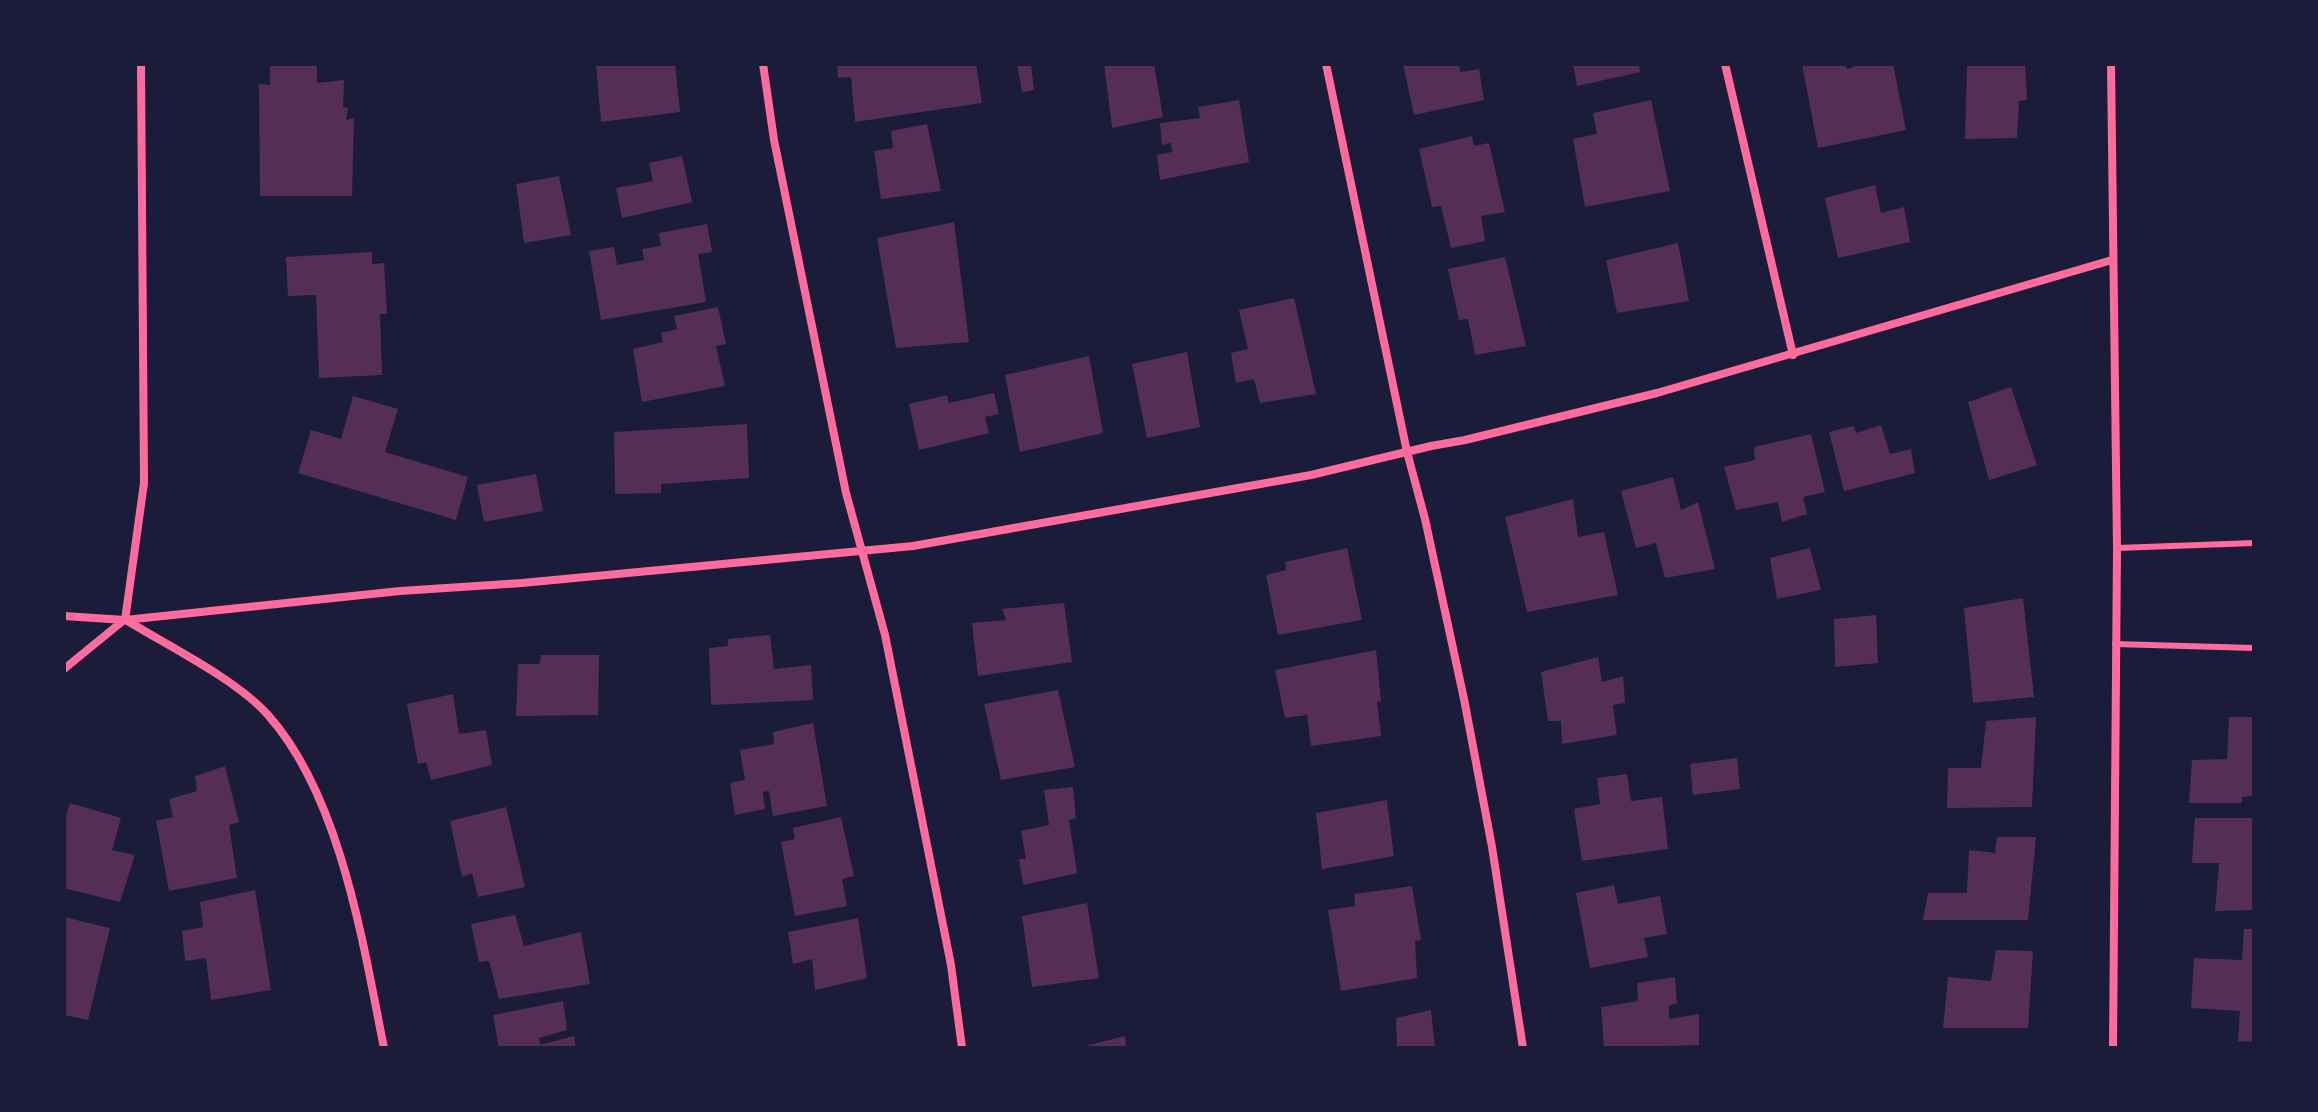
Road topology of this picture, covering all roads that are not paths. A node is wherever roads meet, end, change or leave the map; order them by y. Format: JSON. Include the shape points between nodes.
{"nodes":[{"id":1,"x":141,"y":64,"type":"edge"},
{"id":2,"x":763,"y":64,"type":"edge"},
{"id":3,"x":1326,"y":64,"type":"edge"},
{"id":4,"x":1725,"y":64,"type":"edge"},
{"id":5,"x":2111,"y":64,"type":"edge"},
{"id":6,"x":2112,"y":260,"type":"junction"},
{"id":7,"x":1793,"y":355,"type":"junction"},
{"id":8,"x":1407,"y":452,"type":"junction"},
{"id":9,"x":2254,"y":543,"type":"edge"},
{"id":10,"x":2117,"y":548,"type":"junction"},
{"id":11,"x":863,"y":551,"type":"junction"},
{"id":12,"x":64,"y":616,"type":"edge"},
{"id":13,"x":125,"y":620,"type":"junction"},
{"id":14,"x":2115,"y":644,"type":"junction"},
{"id":15,"x":2254,"y":648,"type":"edge"},
{"id":16,"x":64,"y":669,"type":"edge"},
{"id":17,"x":384,"y":1048,"type":"edge"},
{"id":18,"x":962,"y":1048,"type":"edge"},
{"id":19,"x":1523,"y":1048,"type":"edge"},
{"id":20,"x":2113,"y":1048,"type":"edge"}],
"edges":[{"from":1,"to":13,"type":"street","via":[[144,483]]},
{"from":2,"to":11,"type":"street","via":[[846,493]]},
{"from":3,"to":8,"type":"street"},
{"from":4,"to":7,"type":"street"},
{"from":5,"to":6,"type":"street"},
{"from":6,"to":7,"type":"street"},
{"from":6,"to":10,"type":"street"},
{"from":7,"to":8,"type":"street"},
{"from":8,"to":11,"type":"street","via":[[1311,475]]},
{"from":8,"to":19,"type":"street","via":[[1464,699]]},
{"from":9,"to":10,"type":"lane"},
{"from":10,"to":14,"type":"street"},
{"from":11,"to":13,"type":"street"},
{"from":11,"to":18,"type":"street","via":[[885,635],[951,965]]},
{"from":12,"to":13,"type":"street"},
{"from":13,"to":16,"type":"street"},
{"from":13,"to":17,"type":"street","via":[[223,679],[267,714],[295,753],[353,896]]},
{"from":14,"to":15,"type":"lane"},
{"from":14,"to":20,"type":"street"}]}
